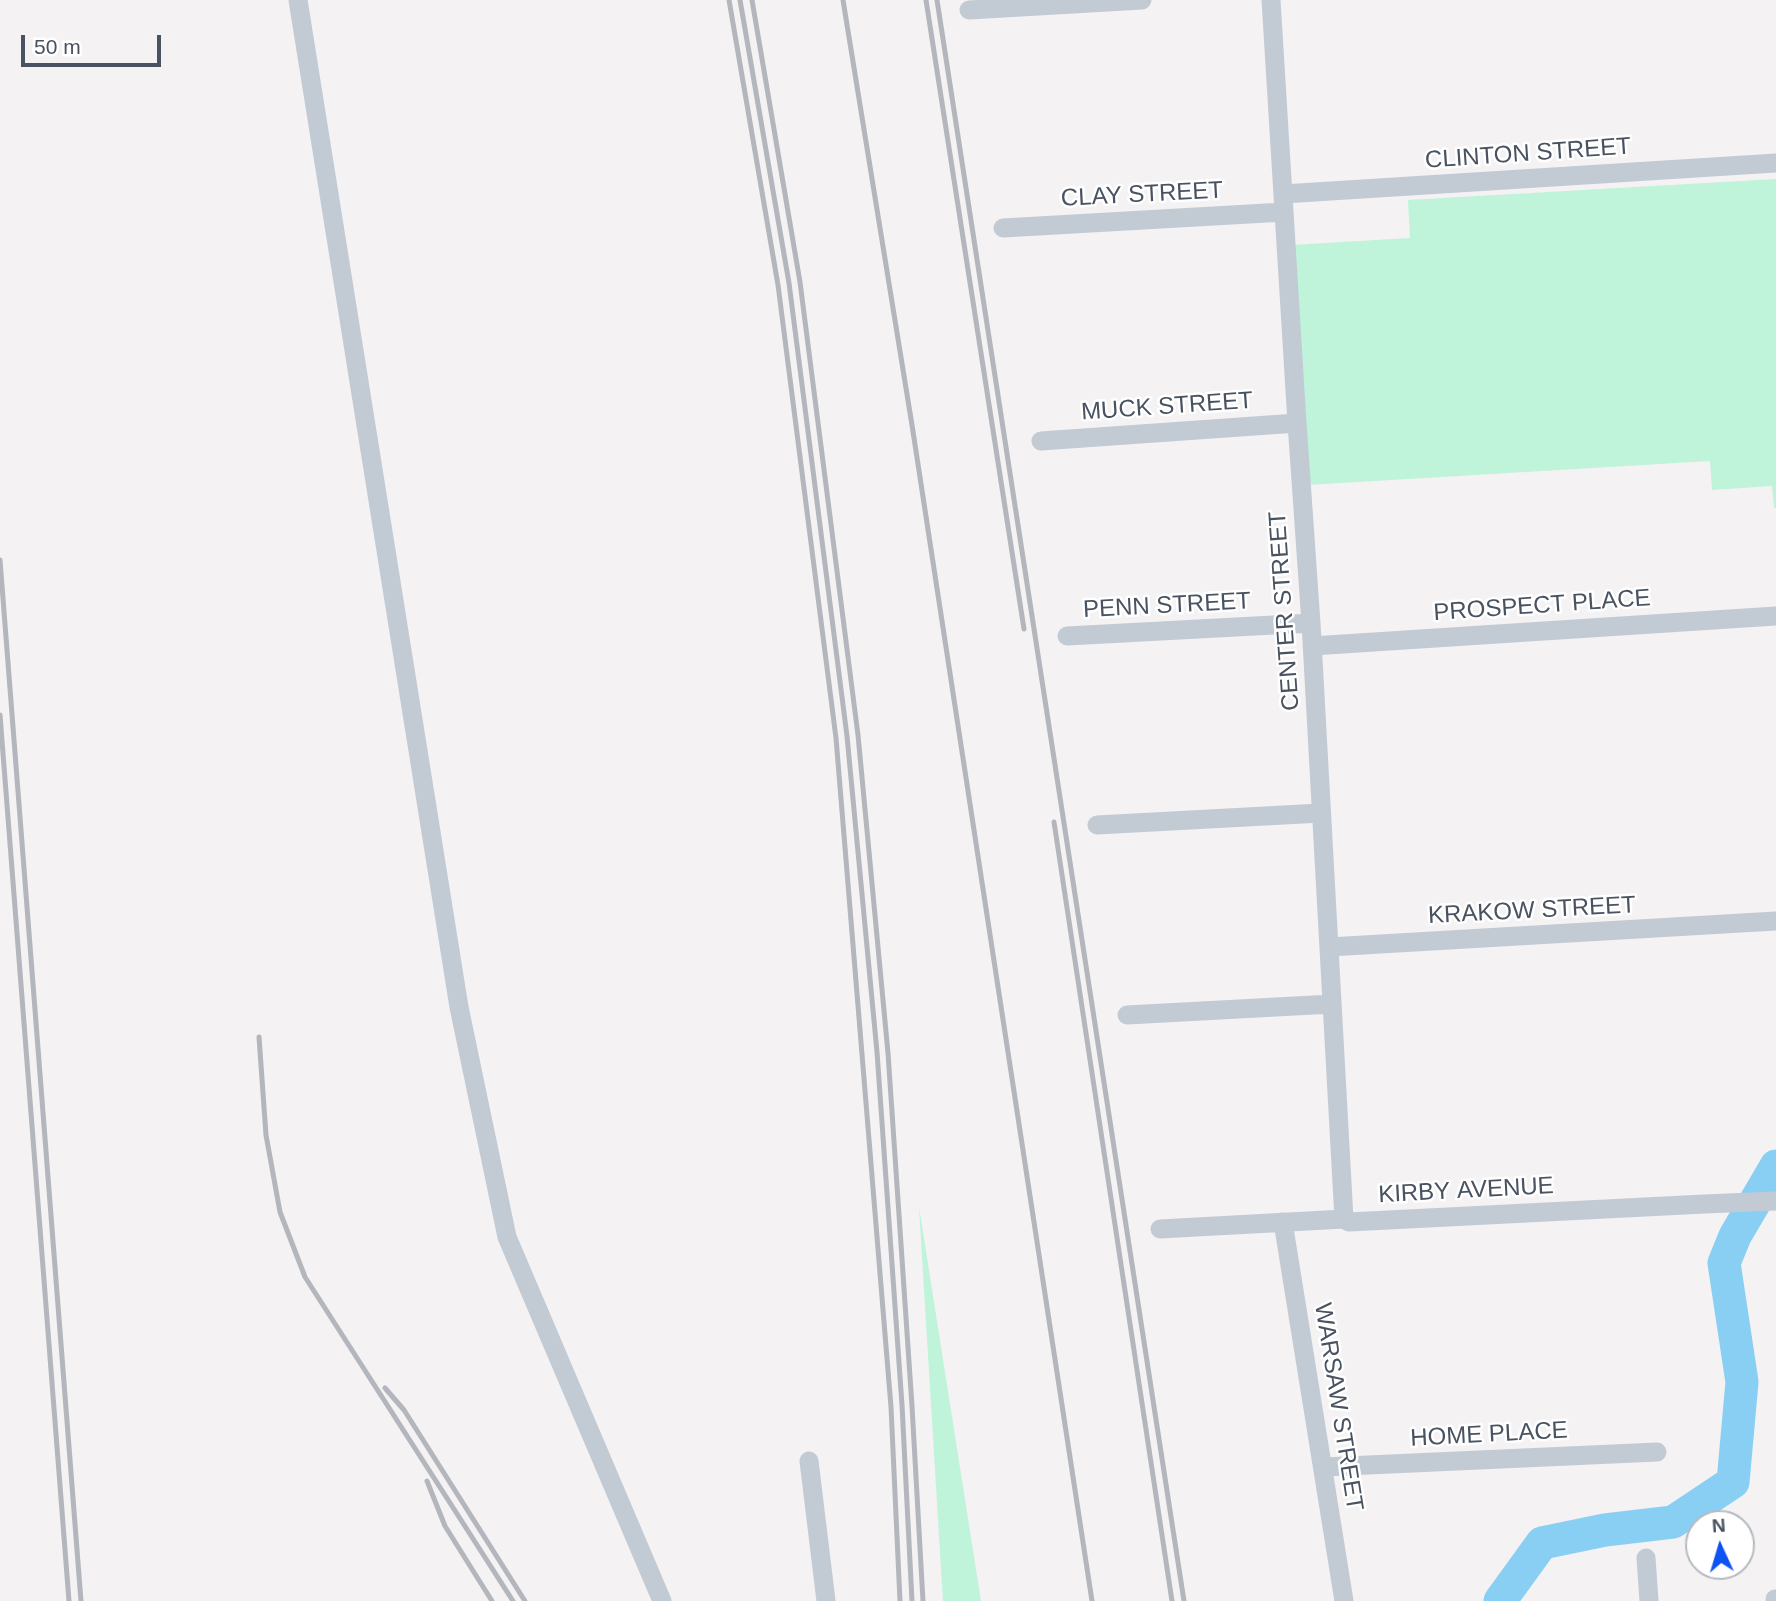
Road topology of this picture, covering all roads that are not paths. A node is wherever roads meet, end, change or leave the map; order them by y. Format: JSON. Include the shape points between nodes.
{"nodes":[{"id":1,"x":298,"y":0,"type":"edge"},
{"id":2,"x":1142,"y":0,"type":"edge"},
{"id":3,"x":1271,"y":0,"type":"edge"},
{"id":4,"x":969,"y":10,"type":"dead end"},
{"id":5,"x":1776,"y":163,"type":"edge"},
{"id":6,"x":1284,"y":203,"type":"junction"},
{"id":7,"x":1003,"y":228,"type":"dead end"},
{"id":8,"x":1297,"y":423,"type":"junction"},
{"id":9,"x":1041,"y":441,"type":"dead end"},
{"id":10,"x":1776,"y":616,"type":"edge"},
{"id":11,"x":1311,"y":623,"type":"junction"},
{"id":12,"x":1067,"y":636,"type":"dead end"},
{"id":13,"x":1312,"y":646,"type":"junction"},
{"id":14,"x":1321,"y":813,"type":"junction"},
{"id":15,"x":1097,"y":825,"type":"dead end"},
{"id":16,"x":1776,"y":921,"type":"edge"},
{"id":17,"x":1329,"y":947,"type":"junction"},
{"id":18,"x":1332,"y":1004,"type":"junction"},
{"id":19,"x":1126,"y":1015,"type":"dead end"},
{"id":20,"x":1776,"y":1201,"type":"edge"},
{"id":21,"x":1344,"y":1219,"type":"junction"},
{"id":22,"x":1283,"y":1222,"type":"junction"},
{"id":23,"x":1160,"y":1229,"type":"dead end"},
{"id":24,"x":1657,"y":1451,"type":"dead end"},
{"id":25,"x":809,"y":1461,"type":"dead end"},
{"id":26,"x":1324,"y":1467,"type":"junction"},
{"id":27,"x":1646,"y":1558,"type":"dead end"},
{"id":28,"x":662,"y":1601,"type":"edge"},
{"id":29,"x":826,"y":1601,"type":"edge"},
{"id":30,"x":1344,"y":1601,"type":"edge"},
{"id":31,"x":1648,"y":1601,"type":"edge"}],
"edges":[{"from":1,"to":28,"type":"street","via":[[459,1007],[507,1237]]},
{"from":2,"to":4,"type":"street"},
{"from":3,"to":6,"type":"street","name":"CENTER STREET"},
{"from":5,"to":6,"type":"street","name":"CLINTON STREET"},
{"from":6,"to":7,"type":"street","name":"CLAY STREET"},
{"from":6,"to":8,"type":"street","name":"CENTER STREET"},
{"from":8,"to":9,"type":"street","name":"MUCK STREET"},
{"from":8,"to":11,"type":"street","name":"CENTER STREET"},
{"from":10,"to":13,"type":"street","name":"PROSPECT PLACE"},
{"from":11,"to":12,"type":"street","name":"PENN STREET"},
{"from":11,"to":13,"type":"street","name":"CENTER STREET"},
{"from":13,"to":14,"type":"street","name":"CENTER STREET"},
{"from":14,"to":15,"type":"street"},
{"from":14,"to":17,"type":"street","name":"CENTER STREET"},
{"from":16,"to":17,"type":"street","name":"KRAKOW STREET"},
{"from":17,"to":18,"type":"street","name":"CENTER STREET"},
{"from":18,"to":19,"type":"street"},
{"from":18,"to":21,"type":"street","name":"CENTER STREET"},
{"from":20,"to":21,"type":"street","name":"KIRBY AVENUE"},
{"from":21,"to":22,"type":"street","name":"KIRBY AVENUE"},
{"from":22,"to":23,"type":"street","name":"KIRBY AVENUE"},
{"from":22,"to":26,"type":"street","name":"WARSAW STREET"},
{"from":24,"to":26,"type":"street","name":"HOME PLACE"},
{"from":25,"to":29,"type":"street"},
{"from":26,"to":30,"type":"street","name":"WARSAW STREET"},
{"from":27,"to":31,"type":"street"}]}
